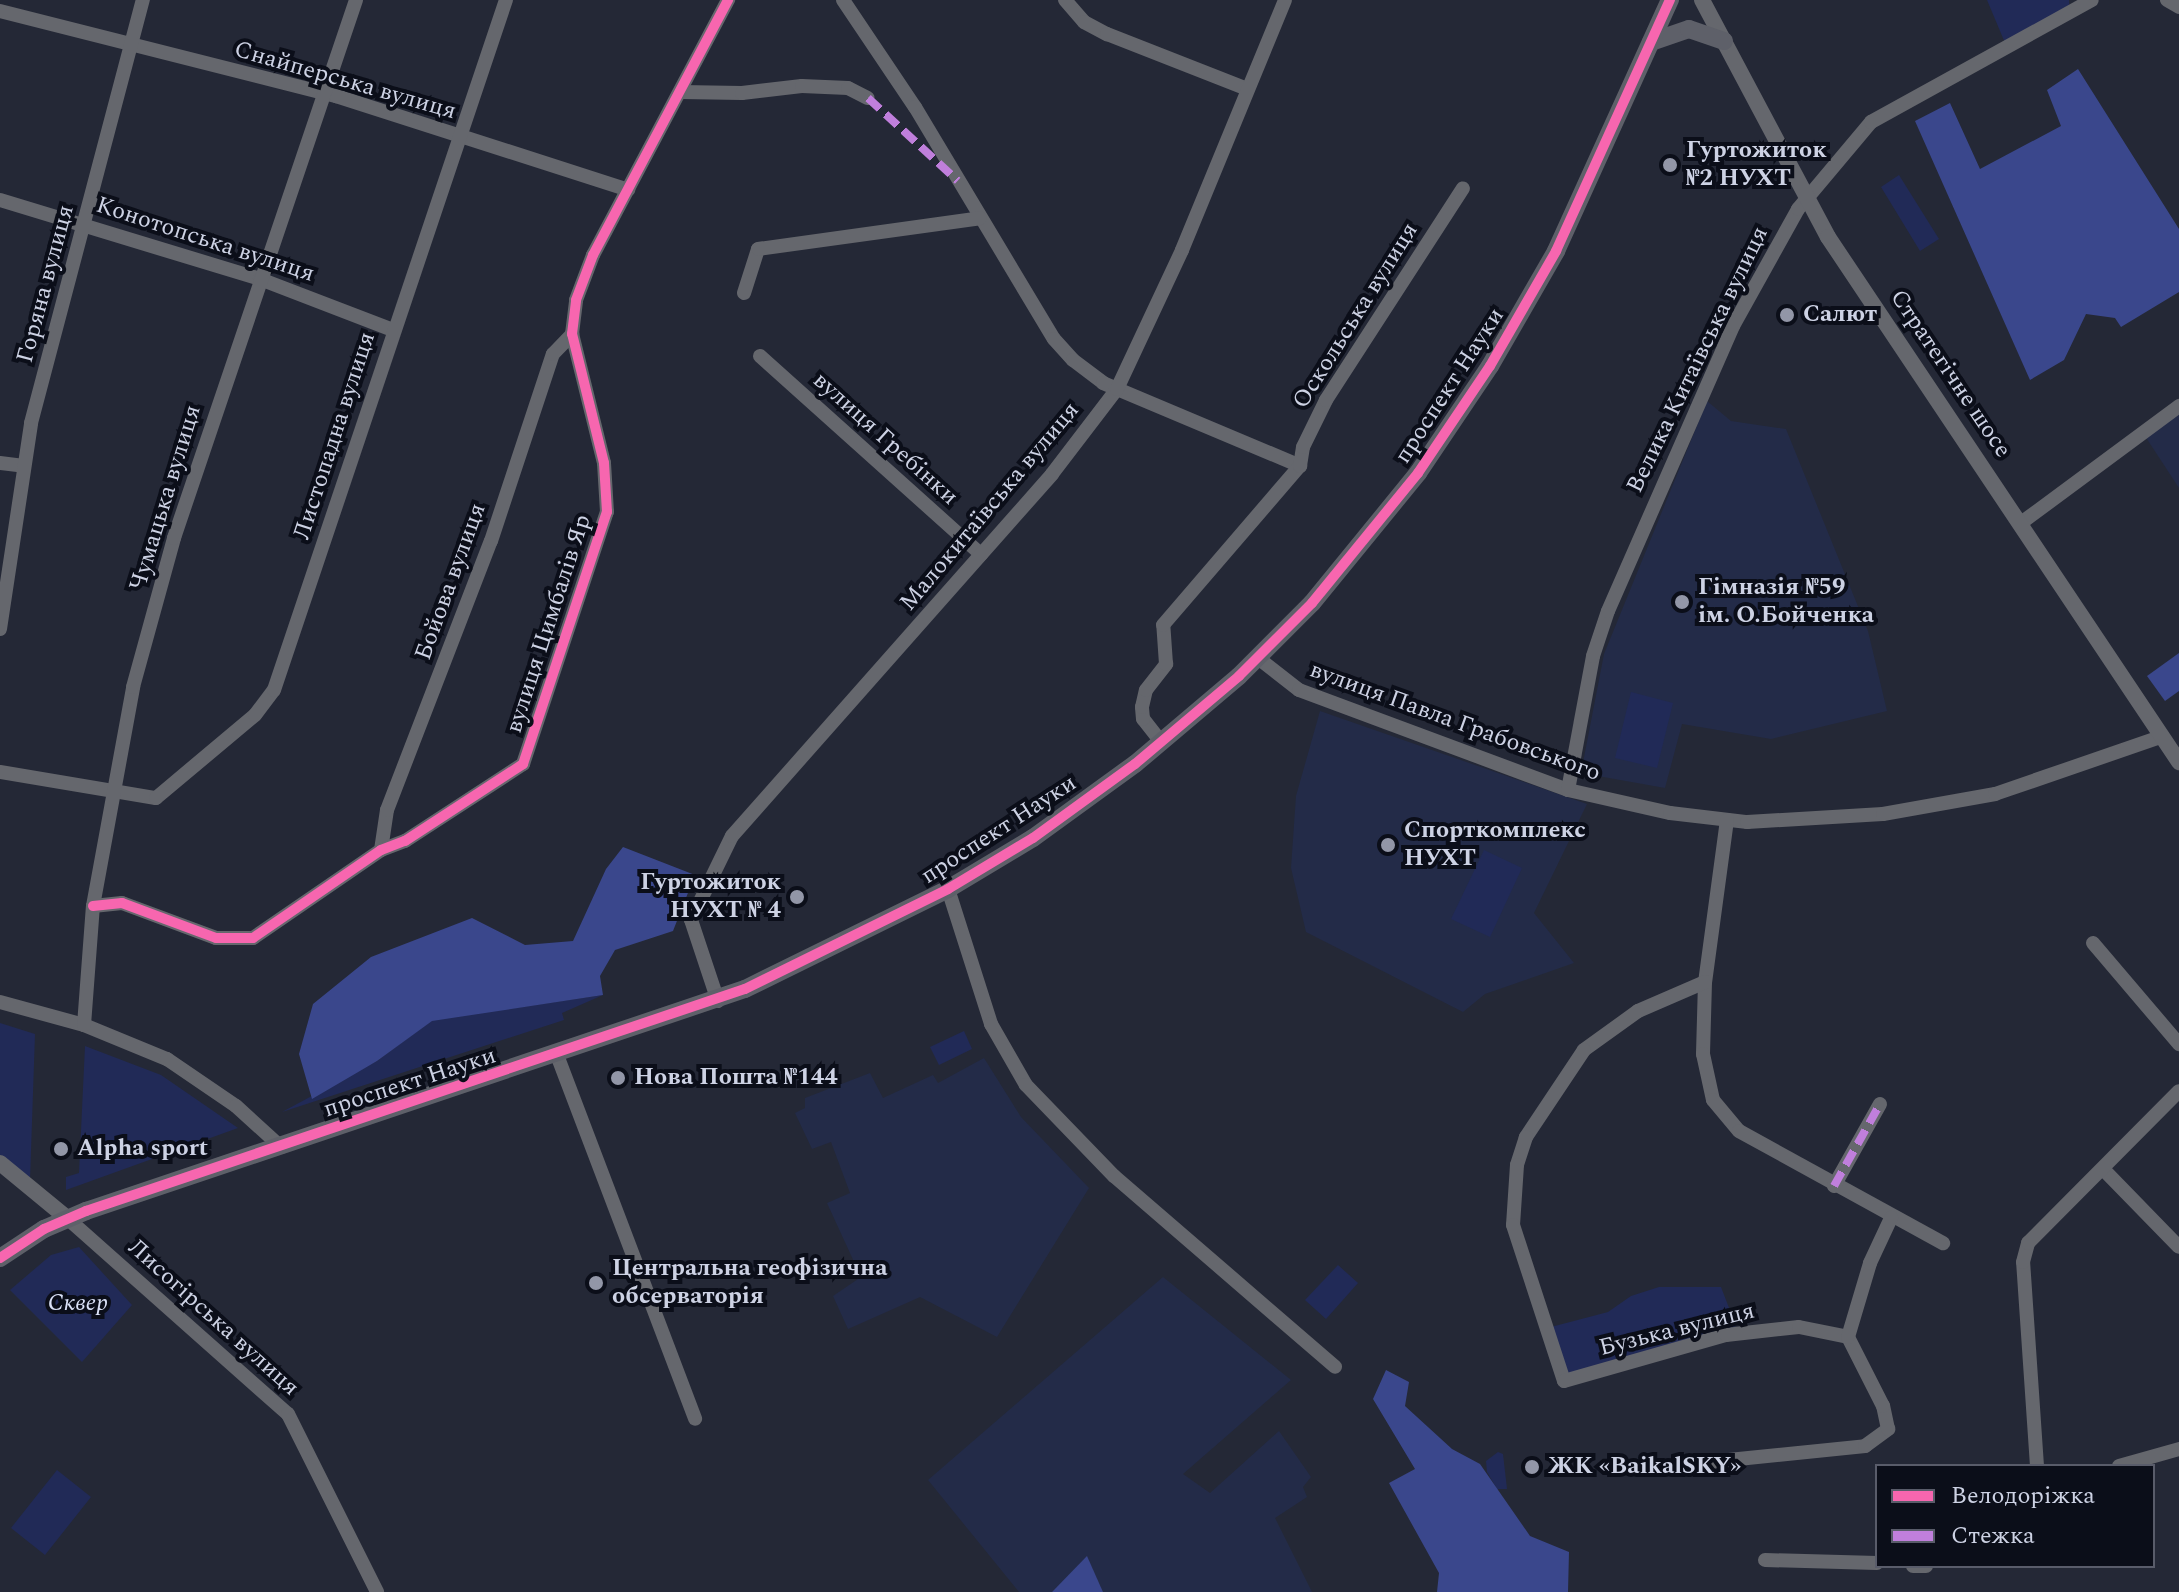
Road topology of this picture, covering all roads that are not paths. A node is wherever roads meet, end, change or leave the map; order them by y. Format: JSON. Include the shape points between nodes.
{"nodes":[{"id":1,"x":143,"y":0,"type":"edge"},
{"id":2,"x":356,"y":0,"type":"edge"},
{"id":3,"x":506,"y":0,"type":"edge"},
{"id":4,"x":728,"y":0,"type":"edge"},
{"id":5,"x":843,"y":0,"type":"edge"},
{"id":6,"x":1065,"y":0,"type":"edge"},
{"id":7,"x":1285,"y":0,"type":"edge"},
{"id":8,"x":1670,"y":0,"type":"edge"},
{"id":9,"x":1702,"y":0,"type":"edge"},
{"id":10,"x":2092,"y":0,"type":"edge"},
{"id":11,"x":2167,"y":0,"type":"edge"},
{"id":12,"x":2179,"y":7,"type":"edge"},
{"id":13,"x":0,"y":11,"type":"edge"},
{"id":14,"x":1724,"y":41,"type":"junction"},
{"id":15,"x":1651,"y":42,"type":"junction"},
{"id":16,"x":130,"y":47,"type":"junction"},
{"id":17,"x":1247,"y":89,"type":"junction"},
{"id":18,"x":681,"y":92,"type":"junction"},
{"id":19,"x":325,"y":96,"type":"junction"},
{"id":20,"x":868,"y":98,"type":"dead end"},
{"id":21,"x":460,"y":137,"type":"junction"},
{"id":22,"x":1463,"y":188,"type":"dead end"},
{"id":23,"x":628,"y":190,"type":"junction"},
{"id":24,"x":1805,"y":198,"type":"junction"},
{"id":25,"x":0,"y":200,"type":"edge"},
{"id":26,"x":980,"y":218,"type":"junction"},
{"id":27,"x":85,"y":223,"type":"junction"},
{"id":28,"x":260,"y":279,"type":"junction"},
{"id":29,"x":744,"y":293,"type":"dead end"},
{"id":30,"x":393,"y":330,"type":"junction"},
{"id":31,"x":572,"y":334,"type":"junction"},
{"id":32,"x":760,"y":356,"type":"dead end"},
{"id":33,"x":1117,"y":389,"type":"junction"},
{"id":34,"x":2179,"y":406,"type":"edge"},
{"id":35,"x":0,"y":463,"type":"edge"},
{"id":36,"x":24,"y":466,"type":"junction"},
{"id":37,"x":1300,"y":466,"type":"junction"},
{"id":38,"x":2021,"y":523,"type":"junction"},
{"id":39,"x":981,"y":554,"type":"junction"},
{"id":40,"x":0,"y":629,"type":"edge"},
{"id":41,"x":1258,"y":658,"type":"junction"},
{"id":42,"x":2161,"y":737,"type":"junction"},
{"id":43,"x":1162,"y":743,"type":"junction"},
{"id":44,"x":2179,"y":762,"type":"edge"},
{"id":45,"x":0,"y":772,"type":"edge"},
{"id":46,"x":1568,"y":790,"type":"junction"},
{"id":47,"x":111,"y":793,"type":"junction"},
{"id":48,"x":1727,"y":820,"type":"junction"},
{"id":49,"x":381,"y":850,"type":"junction"},
{"id":50,"x":948,"y":889,"type":"junction"},
{"id":51,"x":93,"y":906,"type":"junction"},
{"id":52,"x":2093,"y":943,"type":"dead end"},
{"id":53,"x":1705,"y":982,"type":"junction"},
{"id":54,"x":718,"y":1001,"type":"junction"},
{"id":55,"x":0,"y":1002,"type":"edge"},
{"id":56,"x":84,"y":1025,"type":"junction"},
{"id":57,"x":2179,"y":1044,"type":"edge"},
{"id":58,"x":557,"y":1055,"type":"junction"},
{"id":59,"x":2179,"y":1091,"type":"edge"},
{"id":60,"x":1880,"y":1104,"type":"dead end"},
{"id":61,"x":281,"y":1147,"type":"junction"},
{"id":62,"x":0,"y":1163,"type":"edge"},
{"id":63,"x":2104,"y":1170,"type":"junction"},
{"id":64,"x":1834,"y":1186,"type":"junction"},
{"id":65,"x":67,"y":1218,"type":"junction"},
{"id":66,"x":1891,"y":1218,"type":"junction"},
{"id":67,"x":1943,"y":1243,"type":"dead end"},
{"id":68,"x":2179,"y":1247,"type":"edge"},
{"id":69,"x":0,"y":1258,"type":"edge"},
{"id":70,"x":1848,"y":1337,"type":"junction"},
{"id":71,"x":1335,"y":1367,"type":"dead end"},
{"id":72,"x":695,"y":1419,"type":"dead end"},
{"id":73,"x":2179,"y":1449,"type":"edge"},
{"id":74,"x":1689,"y":1464,"type":"dead end"},
{"id":75,"x":2037,"y":1464,"type":"edge"},
{"id":76,"x":2126,"y":1464,"type":"edge"},
{"id":77,"x":1765,"y":1560,"type":"dead end"},
{"id":78,"x":1875,"y":1563,"type":"edge"},
{"id":79,"x":377,"y":1592,"type":"edge"}],
"edges":[{"from":1,"to":16,"type":"street","name":"Горяна вулиця"},
{"from":2,"to":19,"type":"street","name":"Чумацька вулиця"},
{"from":3,"to":21,"type":"street","name":"Листопадна вулиця"},
{"from":4,"to":18,"type":"street","name":"вулиця Цимбалів Яр"},
{"from":5,"to":26,"type":"street"},
{"from":6,"to":17,"type":"street","via":[[1084,22],[1107,34]]},
{"from":7,"to":17,"type":"street","name":"Малокитаївська вулиця"},
{"from":8,"to":15,"type":"main road","name":"проспект Науки"},
{"from":9,"to":14,"type":"street","name":"Стратегічне шосе"},
{"from":10,"to":24,"type":"street","name":"Велика Китаївська вулиця","via":[[1871,122]]},
{"from":11,"to":12,"type":"street"},
{"from":13,"to":16,"type":"street","name":"Снайперська вулиця"},
{"from":14,"to":15,"type":"main road","via":[[1689,29]]},
{"from":14,"to":24,"type":"street","name":"Стратегічне шосе"},
{"from":15,"to":41,"type":"main road","name":"проспект Науки","via":[[1556,251],[1478,385],[1358,550]]},
{"from":16,"to":19,"type":"street","name":"Снайперська вулиця"},
{"from":16,"to":27,"type":"street","name":"Горяна вулиця"},
{"from":17,"to":33,"type":"street","name":"Малокитаївська вулиця","via":[[1182,250]]},
{"from":18,"to":20,"type":"street","via":[[742,93],[802,86],[848,88]]},
{"from":18,"to":23,"type":"street","name":"вулиця Цимбалів Яр"},
{"from":19,"to":21,"type":"street","name":"Снайперська вулиця"},
{"from":19,"to":28,"type":"street","name":"Чумацька вулиця"},
{"from":21,"to":23,"type":"street","name":"Снайперська вулиця"},
{"from":21,"to":30,"type":"street","name":"Листопадна вулиця"},
{"from":22,"to":37,"type":"street","name":"Оскольська вулиця","via":[[1326,400],[1303,447]]},
{"from":23,"to":31,"type":"street","name":"вулиця Цимбалів Яр","via":[[593,255],[576,300]]},
{"from":24,"to":38,"type":"street","name":"Стратегічне шосе"},
{"from":24,"to":46,"type":"street","name":"Велика Китаївська вулиця","via":[[1733,326],[1608,611],[1593,656]]},
{"from":25,"to":27,"type":"street","name":"Конотопська вулиця"},
{"from":26,"to":29,"type":"street","via":[[758,249],[749,262]]},
{"from":26,"to":33,"type":"street","via":[[1054,339],[1090,373]]},
{"from":27,"to":28,"type":"street","name":"Конотопська вулиця"},
{"from":27,"to":36,"type":"street","name":"Горяна вулиця"},
{"from":28,"to":30,"type":"street","name":"Конотопська вулиця"},
{"from":28,"to":47,"type":"street","name":"Чумацька вулиця","via":[[174,538]]},
{"from":30,"to":47,"type":"street","name":"Листопадна вулиця","via":[[274,690],[255,715],[156,798]]},
{"from":31,"to":49,"type":"street","name":"Бойова вулиця","via":[[553,354],[491,541],[387,810]]},
{"from":31,"to":49,"type":"street","name":"вулиця Цимбалів Яр","via":[[604,463],[607,512],[531,746],[515,771],[405,841]]},
{"from":32,"to":39,"type":"street","name":"вулиця Гребінки"},
{"from":33,"to":37,"type":"street"},
{"from":33,"to":39,"type":"street","name":"Малокитаївська вулиця","via":[[1063,461]]},
{"from":34,"to":38,"type":"street"},
{"from":35,"to":36,"type":"street"},
{"from":36,"to":40,"type":"street","name":"Горяна вулиця"},
{"from":37,"to":43,"type":"street","name":"Оскольська вулиця","via":[[1163,625],[1166,664],[1146,690],[1142,707],[1143,719]]},
{"from":38,"to":42,"type":"street","name":"Стратегічне шосе"},
{"from":39,"to":54,"type":"street","name":"Малокитаївська вулиця","via":[[732,836],[691,920]]},
{"from":41,"to":43,"type":"main road","name":"проспект Науки"},
{"from":41,"to":46,"type":"street","name":"вулиця Павла Грабовського","via":[[1299,690]]},
{"from":42,"to":44,"type":"street","name":"Стратегічне шосе"},
{"from":42,"to":48,"type":"street","name":"вулиця Павла Грабовського","via":[[1995,794],[1883,814]]},
{"from":43,"to":50,"type":"main road","name":"проспект Науки","via":[[1033,838]]},
{"from":45,"to":47,"type":"street","name":"Листопадна вулиця"},
{"from":46,"to":48,"type":"street","name":"вулиця Павла Грабовського"},
{"from":47,"to":51,"type":"street","name":"Чумацька вулиця"},
{"from":48,"to":53,"type":"street"},
{"from":49,"to":51,"type":"street","name":"вулиця Цимбалів Яр","via":[[253,938],[216,938],[122,903]]},
{"from":50,"to":54,"type":"main road","name":"проспект Науки"},
{"from":50,"to":71,"type":"street","via":[[991,1024],[1026,1085],[1114,1176]]},
{"from":51,"to":56,"type":"street","name":"Чумацька вулиця"},
{"from":52,"to":57,"type":"street"},
{"from":53,"to":64,"type":"street","via":[[1706,1075],[1724,1117]]},
{"from":53,"to":70,"type":"street","name":"Бузька вулиця","via":[[1638,1011],[1584,1050],[1526,1137],[1517,1165],[1513,1225],[1564,1381],[1726,1335],[1799,1327]]},
{"from":54,"to":58,"type":"main road","name":"проспект Науки"},
{"from":55,"to":56,"type":"street"},
{"from":56,"to":61,"type":"street","via":[[167,1059],[236,1106]]},
{"from":58,"to":61,"type":"main road","name":"проспект Науки"},
{"from":58,"to":72,"type":"street"},
{"from":59,"to":63,"type":"street"},
{"from":60,"to":64,"type":"street"},
{"from":61,"to":65,"type":"main road","name":"проспект Науки"},
{"from":62,"to":65,"type":"street"},
{"from":63,"to":68,"type":"street"},
{"from":63,"to":75,"type":"street","via":[[2028,1243],[2023,1262]]},
{"from":64,"to":66,"type":"street"},
{"from":65,"to":69,"type":"main road","name":"проспект Науки"},
{"from":65,"to":79,"type":"street","name":"Лисогірська вулиця","via":[[288,1414]]},
{"from":66,"to":67,"type":"street"},
{"from":66,"to":70,"type":"street","via":[[1870,1263]]},
{"from":70,"to":74,"type":"street","via":[[1883,1406],[1888,1429],[1875,1442]]},
{"from":73,"to":76,"type":"street"},
{"from":77,"to":78,"type":"street"}]}
